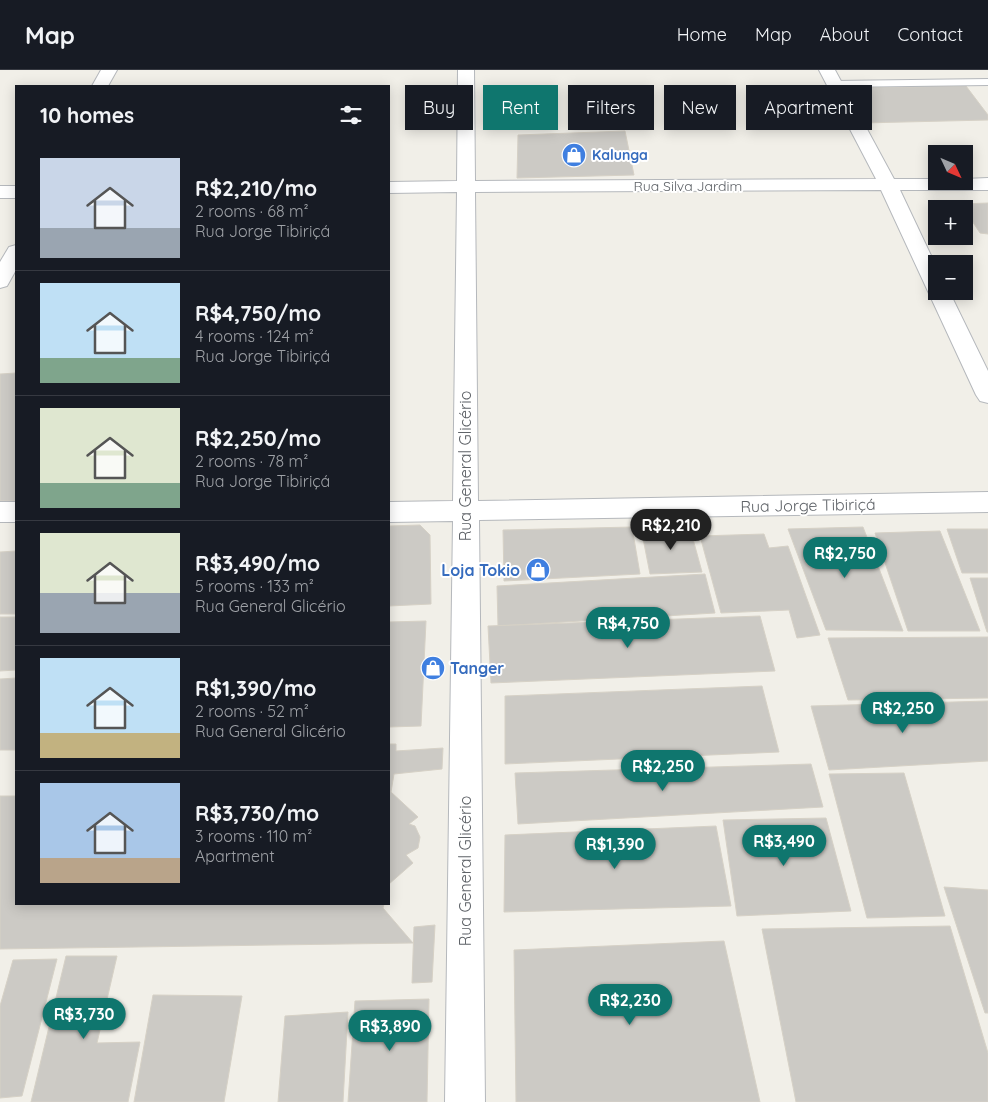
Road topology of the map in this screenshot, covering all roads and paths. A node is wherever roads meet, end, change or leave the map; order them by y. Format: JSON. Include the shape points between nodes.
{"nodes":[{"id":1,"x":109,"y":70,"type":"edge"},
{"id":2,"x":466,"y":70,"type":"edge"},
{"id":3,"x":831,"y":77,"type":"edge"},
{"id":4,"x":988,"y":82,"type":"edge"},
{"id":5,"x":101,"y":85,"type":"edge"},
{"id":6,"x":988,"y":184,"type":"edge"},
{"id":7,"x":888,"y":185,"type":"junction"},
{"id":8,"x":465,"y":186,"type":"junction"},
{"id":9,"x":390,"y":187,"type":"edge"},
{"id":10,"x":0,"y":192,"type":"edge"},
{"id":11,"x":15,"y":192,"type":"edge"},
{"id":12,"x":15,"y":253,"type":"edge"},
{"id":13,"x":928,"y":270,"type":"edge"},
{"id":14,"x":0,"y":282,"type":"edge"},
{"id":15,"x":942,"y":300,"type":"edge"},
{"id":16,"x":988,"y":395,"type":"edge"},
{"id":17,"x":988,"y":502,"type":"edge"},
{"id":18,"x":0,"y":512,"type":"edge"},
{"id":19,"x":15,"y":512,"type":"edge"},
{"id":20,"x":390,"y":512,"type":"edge"},
{"id":21,"x":465,"y":512,"type":"junction"},
{"id":22,"x":465,"y":1102,"type":"edge"}],
"edges":[{"from":1,"to":5,"type":"street"},
{"from":2,"to":8,"type":"street","name":"Rua General Glicério"},
{"from":3,"to":4,"type":"lane"},
{"from":3,"to":7,"type":"street"},
{"from":6,"to":7,"type":"street","name":"Rua Silva Jardim"},
{"from":7,"to":8,"type":"street","name":"Rua Silva Jardim"},
{"from":7,"to":13,"type":"street"},
{"from":8,"to":9,"type":"street","name":"Rua Silva Jardim"},
{"from":8,"to":21,"type":"street","name":"Rua General Glicério"},
{"from":10,"to":11,"type":"street"},
{"from":12,"to":14,"type":"street"},
{"from":15,"to":16,"type":"street"},
{"from":17,"to":21,"type":"street","name":"Rua Jorge Tibiriçá"},
{"from":18,"to":19,"type":"street"},
{"from":20,"to":21,"type":"street","name":"Rua Jorge Tibiriçá"},
{"from":21,"to":22,"type":"street","name":"Rua General Glicério"}]}
